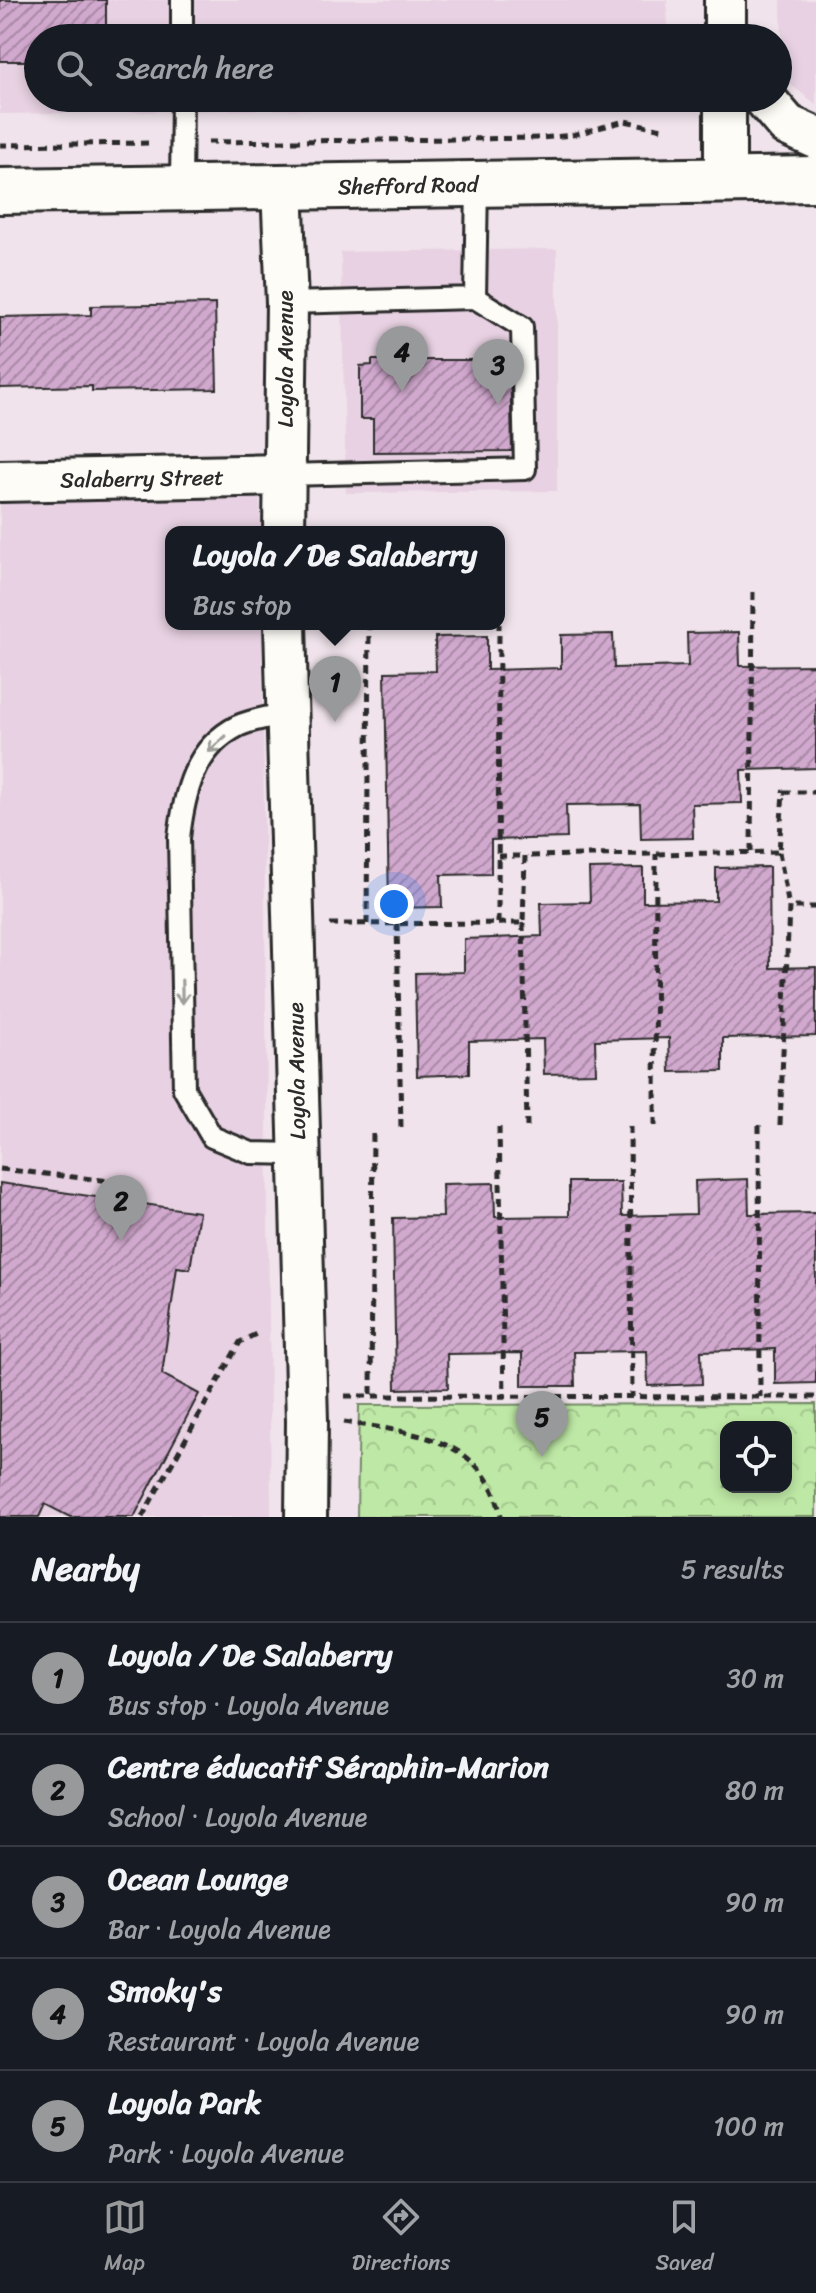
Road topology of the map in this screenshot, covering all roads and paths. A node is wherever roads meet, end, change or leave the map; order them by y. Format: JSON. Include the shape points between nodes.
{"nodes":[{"id":1,"x":182,"y":0,"type":"edge"},
{"id":2,"x":725,"y":0,"type":"edge"},
{"id":3,"x":182,"y":24,"type":"edge"},
{"id":4,"x":725,"y":24,"type":"edge"},
{"id":5,"x":182,"y":112,"type":"edge"},
{"id":6,"x":725,"y":112,"type":"edge"},
{"id":7,"x":776,"y":112,"type":"edge"},
{"id":8,"x":667,"y":130,"type":"dead end"},
{"id":9,"x":816,"y":138,"type":"edge"},
{"id":10,"x":182,"y":142,"type":"junction"},
{"id":11,"x":0,"y":145,"type":"edge"},
{"id":12,"x":816,"y":179,"type":"edge"},
{"id":13,"x":725,"y":181,"type":"junction"},
{"id":14,"x":477,"y":185,"type":"junction"},
{"id":15,"x":282,"y":187,"type":"junction"},
{"id":16,"x":181,"y":188,"type":"junction"},
{"id":17,"x":0,"y":191,"type":"edge"},
{"id":18,"x":475,"y":298,"type":"junction"},
{"id":19,"x":287,"y":303,"type":"junction"},
{"id":20,"x":284,"y":475,"type":"junction"},
{"id":21,"x":0,"y":481,"type":"edge"},
{"id":22,"x":284,"y":526,"type":"edge"},
{"id":23,"x":753,"y":591,"type":"dead end"},
{"id":24,"x":285,"y":630,"type":"edge"},
{"id":25,"x":369,"y":630,"type":"edge"},
{"id":26,"x":499,"y":630,"type":"edge"},
{"id":27,"x":287,"y":713,"type":"junction"},
{"id":28,"x":816,"y":792,"type":"edge"},
{"id":29,"x":751,"y":852,"type":"junction"},
{"id":30,"x":779,"y":852,"type":"junction"},
{"id":31,"x":656,"y":854,"type":"junction"},
{"id":32,"x":498,"y":856,"type":"junction"},
{"id":33,"x":525,"y":856,"type":"junction"},
{"id":34,"x":789,"y":907,"type":"junction"},
{"id":35,"x":816,"y":907,"type":"edge"},
{"id":36,"x":397,"y":923,"type":"junction"},
{"id":37,"x":498,"y":923,"type":"junction"},
{"id":38,"x":523,"y":923,"type":"junction"},
{"id":39,"x":293,"y":924,"type":"junction"},
{"id":40,"x":367,"y":924,"type":"junction"},
{"id":41,"x":759,"y":1125,"type":"dead end"},
{"id":42,"x":780,"y":1125,"type":"dead end"},
{"id":43,"x":630,"y":1126,"type":"dead end"},
{"id":44,"x":655,"y":1126,"type":"dead end"},
{"id":45,"x":499,"y":1127,"type":"dead end"},
{"id":46,"x":527,"y":1127,"type":"dead end"},
{"id":47,"x":373,"y":1129,"type":"dead end"},
{"id":48,"x":401,"y":1129,"type":"dead end"},
{"id":49,"x":298,"y":1154,"type":"junction"},
{"id":50,"x":0,"y":1169,"type":"edge"},
{"id":51,"x":138,"y":1184,"type":"dead end"},
{"id":52,"x":258,"y":1333,"type":"dead end"},
{"id":53,"x":371,"y":1394,"type":"junction"},
{"id":54,"x":335,"y":1396,"type":"dead end"},
{"id":55,"x":504,"y":1396,"type":"junction"},
{"id":56,"x":632,"y":1397,"type":"junction"},
{"id":57,"x":760,"y":1397,"type":"junction"},
{"id":58,"x":816,"y":1397,"type":"edge"},
{"id":59,"x":337,"y":1421,"type":"dead end"},
{"id":60,"x":142,"y":1517,"type":"edge"},
{"id":61,"x":306,"y":1517,"type":"edge"},
{"id":62,"x":501,"y":1517,"type":"edge"}],
"edges":[{"from":1,"to":3,"type":"lane"},
{"from":2,"to":4,"type":"street"},
{"from":5,"to":10,"type":"lane"},
{"from":6,"to":13,"type":"street"},
{"from":7,"to":9,"type":"street","via":[[787,125]]},
{"from":8,"to":10,"type":"path","via":[[625,121],[542,138]]},
{"from":10,"to":11,"type":"path"},
{"from":10,"to":16,"type":"lane"},
{"from":12,"to":13,"type":"street","name":"Shefford Road"},
{"from":13,"to":14,"type":"street","name":"Shefford Road"},
{"from":14,"to":15,"type":"street","name":"Shefford Road"},
{"from":14,"to":18,"type":"lane"},
{"from":15,"to":16,"type":"street","name":"Shefford Road"},
{"from":15,"to":19,"type":"street","name":"Loyola Avenue"},
{"from":16,"to":17,"type":"street","name":"Shefford Road"},
{"from":18,"to":19,"type":"lane"},
{"from":18,"to":20,"type":"lane","via":[[522,327],[525,469]]},
{"from":19,"to":20,"type":"street","name":"Loyola Avenue"},
{"from":20,"to":21,"type":"street","name":"Salaberry Street"},
{"from":20,"to":22,"type":"street","name":"Loyola Avenue"},
{"from":23,"to":29,"type":"path"},
{"from":24,"to":27,"type":"street","name":"Loyola Avenue"},
{"from":25,"to":40,"type":"path"},
{"from":26,"to":32,"type":"path"},
{"from":27,"to":39,"type":"street","name":"Loyola Avenue"},
{"from":27,"to":49,"type":"lane","one_way":true,"via":[[238,727],[213,745],[192,772],[183,803],[179,838],[184,1089],[212,1137],[251,1153]]},
{"from":28,"to":30,"type":"path","via":[[783,792]]},
{"from":29,"to":30,"type":"path"},
{"from":29,"to":31,"type":"path"},
{"from":30,"to":34,"type":"path"},
{"from":31,"to":33,"type":"path"},
{"from":31,"to":44,"type":"path"},
{"from":32,"to":33,"type":"path"},
{"from":32,"to":37,"type":"path"},
{"from":33,"to":38,"type":"path"},
{"from":34,"to":35,"type":"path"},
{"from":34,"to":42,"type":"path"},
{"from":36,"to":37,"type":"path"},
{"from":36,"to":40,"type":"path"},
{"from":36,"to":48,"type":"path"},
{"from":37,"to":38,"type":"path"},
{"from":38,"to":46,"type":"path"},
{"from":39,"to":40,"type":"path"},
{"from":39,"to":49,"type":"street","name":"Loyola Avenue"},
{"from":41,"to":57,"type":"path"},
{"from":43,"to":56,"type":"path"},
{"from":45,"to":55,"type":"path"},
{"from":47,"to":53,"type":"path"},
{"from":49,"to":61,"type":"street","name":"Loyola Avenue"},
{"from":50,"to":51,"type":"path"},
{"from":52,"to":60,"type":"path","via":[[240,1342]]},
{"from":53,"to":54,"type":"path"},
{"from":53,"to":55,"type":"path"},
{"from":55,"to":56,"type":"path"},
{"from":56,"to":57,"type":"path"},
{"from":57,"to":58,"type":"path"},
{"from":59,"to":62,"type":"path","via":[[445,1444],[484,1473],[497,1493]]}]}
